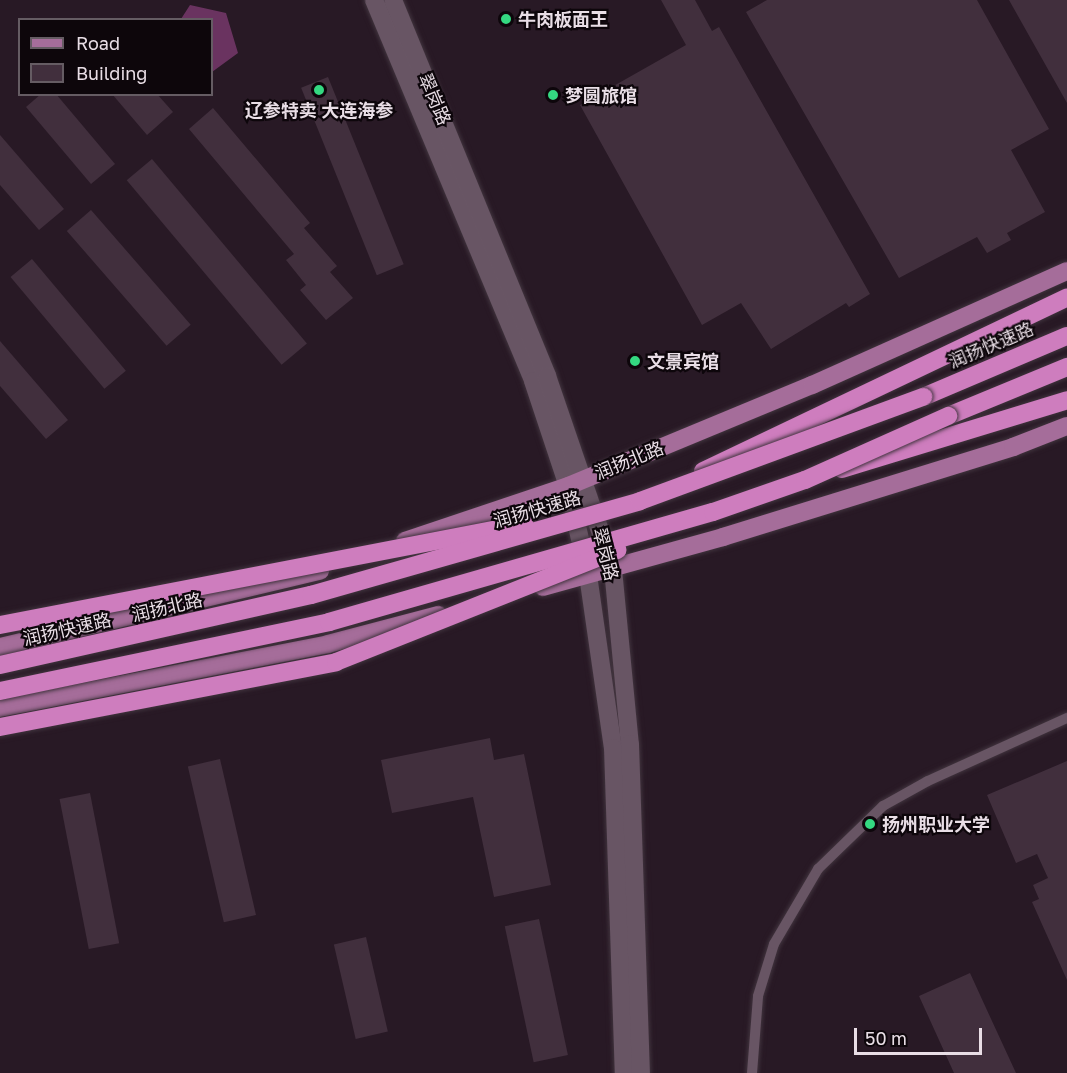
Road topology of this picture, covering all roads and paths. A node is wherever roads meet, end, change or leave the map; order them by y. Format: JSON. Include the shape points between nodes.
{"nodes":[{"id":1,"x":374,"y":0,"type":"edge"},
{"id":2,"x":393,"y":0,"type":"edge"},
{"id":3,"x":1067,"y":271,"type":"edge"},
{"id":4,"x":1067,"y":297,"type":"edge"},
{"id":5,"x":1067,"y":336,"type":"edge"},
{"id":6,"x":1067,"y":367,"type":"edge"},
{"id":7,"x":1067,"y":400,"type":"edge"},
{"id":8,"x":1067,"y":426,"type":"edge"},
{"id":9,"x":805,"y":480,"type":"junction"},
{"id":10,"x":576,"y":482,"type":"junction"},
{"id":11,"x":640,"y":501,"type":"junction"},
{"id":12,"x":713,"y":512,"type":"junction"},
{"id":13,"x":613,"y":569,"type":"junction"},
{"id":14,"x":588,"y":575,"type":"junction"},
{"id":15,"x":0,"y":625,"type":"edge"},
{"id":16,"x":0,"y":646,"type":"edge"},
{"id":17,"x":0,"y":665,"type":"edge"},
{"id":18,"x":0,"y":691,"type":"edge"},
{"id":19,"x":0,"y":708,"type":"edge"},
{"id":20,"x":1067,"y":718,"type":"edge"},
{"id":21,"x":0,"y":727,"type":"edge"},
{"id":22,"x":624,"y":1073,"type":"edge"},
{"id":23,"x":641,"y":1073,"type":"edge"},
{"id":24,"x":752,"y":1073,"type":"edge"}],
"edges":[{"from":1,"to":10,"type":"main road","name":"翠岗路"},
{"from":2,"to":10,"type":"main road","name":"翠岗路","via":[[492,238]]},
{"from":3,"to":10,"type":"main road","name":"润扬北路","via":[[812,385]]},
{"from":4,"to":11,"type":"highway","bridge":true},
{"from":5,"to":11,"type":"highway","name":"润扬快速路","bridge":true,"via":[[924,397]]},
{"from":6,"to":9,"type":"highway","bridge":true},
{"from":7,"to":9,"type":"highway","bridge":true},
{"from":8,"to":13,"type":"main road","via":[[1013,447]]},
{"from":9,"to":12,"type":"highway","bridge":true},
{"from":10,"to":13,"type":"main road","name":"翠岗路"},
{"from":10,"to":14,"type":"main road","name":"翠岗路"},
{"from":10,"to":16,"type":"main road","name":"润扬北路","via":[[311,574]]},
{"from":11,"to":15,"type":"highway","bridge":true},
{"from":11,"to":17,"type":"highway","name":"润扬快速路","bridge":true,"via":[[311,595]]},
{"from":12,"to":18,"type":"highway","bridge":true,"via":[[329,622]]},
{"from":12,"to":21,"type":"highway","bridge":true,"via":[[336,662]]},
{"from":13,"to":14,"type":"main road"},
{"from":13,"to":23,"type":"main road","name":"翠岗路","via":[[630,744]]},
{"from":14,"to":19,"type":"main road","via":[[328,644]]},
{"from":14,"to":22,"type":"main road","name":"翠岗路","via":[[613,748]]},
{"from":20,"to":24,"type":"lane","via":[[928,781],[883,806],[818,869],[774,945],[758,996]]}]}
